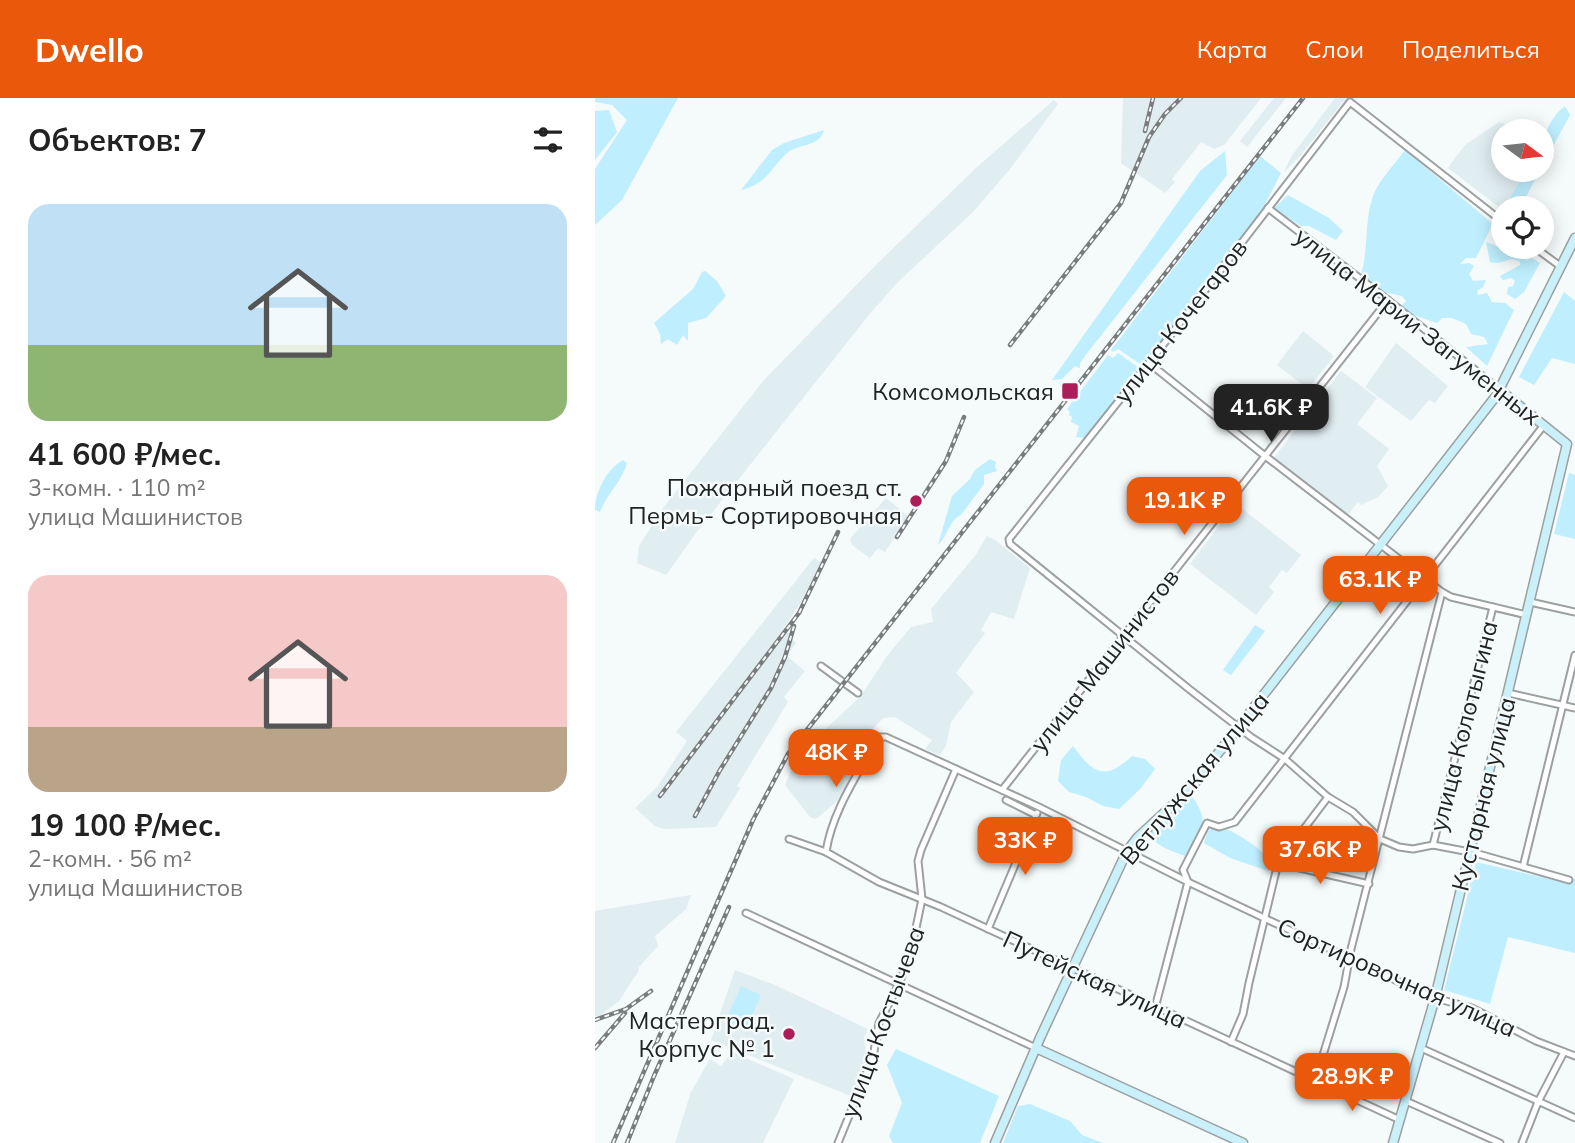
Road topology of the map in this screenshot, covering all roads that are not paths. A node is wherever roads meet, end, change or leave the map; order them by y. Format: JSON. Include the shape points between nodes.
{"nodes":[{"id":1,"x":1268,"y":208,"type":"junction"},
{"id":2,"x":1491,"y":213,"type":"edge"},
{"id":3,"x":1575,"y":238,"type":"edge"},
{"id":4,"x":1550,"y":259,"type":"edge"},
{"id":5,"x":1560,"y":266,"type":"junction"},
{"id":6,"x":1388,"y":300,"type":"junction"},
{"id":7,"x":1149,"y":363,"type":"junction"},
{"id":8,"x":1500,"y":390,"type":"junction"},
{"id":9,"x":1545,"y":425,"type":"junction"},
{"id":10,"x":1567,"y":444,"type":"joint"},
{"id":11,"x":1265,"y":456,"type":"junction"},
{"id":12,"x":1379,"y":544,"type":"junction"},
{"id":13,"x":1425,"y":579,"type":"junction"},
{"id":14,"x":1442,"y":592,"type":"junction"},
{"id":15,"x":1531,"y":601,"type":"junction"},
{"id":16,"x":1493,"y":607,"type":"junction"},
{"id":17,"x":1575,"y":612,"type":"edge"},
{"id":18,"x":1527,"y":615,"type":"junction"},
{"id":19,"x":1123,"y":637,"type":"junction"},
{"id":20,"x":1575,"y":655,"type":"edge"},
{"id":21,"x":821,"y":666,"type":"dead end"},
{"id":22,"x":858,"y":693,"type":"dead end"},
{"id":23,"x":1508,"y":693,"type":"junction"},
{"id":24,"x":1563,"y":705,"type":"junction"},
{"id":25,"x":1575,"y":708,"type":"edge"},
{"id":26,"x":1238,"y":727,"type":"junction"},
{"id":27,"x":1285,"y":759,"type":"junction"},
{"id":28,"x":956,"y":769,"type":"junction"},
{"id":29,"x":1002,"y":790,"type":"junction"},
{"id":30,"x":1328,"y":797,"type":"junction"},
{"id":31,"x":1006,"y":800,"type":"dead end"},
{"id":32,"x":1039,"y":807,"type":"junction"},
{"id":33,"x":1036,"y":815,"type":"junction"},
{"id":34,"x":1380,"y":838,"type":"junction"},
{"id":35,"x":789,"y":839,"type":"dead end"},
{"id":36,"x":1433,"y":845,"type":"junction"},
{"id":37,"x":1127,"y":851,"type":"junction"},
{"id":38,"x":826,"y":852,"type":"junction"},
{"id":39,"x":1469,"y":854,"type":"junction"},
{"id":40,"x":1278,"y":863,"type":"junction"},
{"id":41,"x":1523,"y":867,"type":"junction"},
{"id":42,"x":1569,"y":880,"type":"dead end"},
{"id":43,"x":1188,"y":882,"type":"junction"},
{"id":44,"x":1369,"y":884,"type":"junction"},
{"id":45,"x":922,"y":899,"type":"junction"},
{"id":46,"x":746,"y":913,"type":"dead end"},
{"id":47,"x":1264,"y":917,"type":"junction"},
{"id":48,"x":988,"y":929,"type":"junction"},
{"id":49,"x":1350,"y":957,"type":"junction"},
{"id":50,"x":1071,"y":968,"type":"junction"},
{"id":51,"x":899,"y":985,"type":"junction"},
{"id":52,"x":1434,"y":998,"type":"junction"},
{"id":53,"x":1155,"y":1008,"type":"junction"},
{"id":54,"x":1231,"y":1042,"type":"junction"},
{"id":55,"x":1035,"y":1048,"type":"junction"},
{"id":56,"x":1421,"y":1048,"type":"junction"},
{"id":57,"x":1564,"y":1052,"type":"junction"},
{"id":58,"x":1575,"y":1056,"type":"edge"},
{"id":59,"x":1315,"y":1081,"type":"junction"},
{"id":60,"x":1406,"y":1101,"type":"junction"},
{"id":61,"x":1538,"y":1102,"type":"junction"},
{"id":62,"x":1575,"y":1118,"type":"edge"},
{"id":63,"x":1401,"y":1121,"type":"junction"},
{"id":64,"x":838,"y":1143,"type":"edge"},
{"id":65,"x":995,"y":1143,"type":"edge"},
{"id":66,"x":1243,"y":1143,"type":"edge"},
{"id":67,"x":1393,"y":1143,"type":"edge"},
{"id":68,"x":1500,"y":1143,"type":"edge"},
{"id":69,"x":1522,"y":1143,"type":"edge"}],
"edges":[{"from":1,"to":2,"type":"street","name":"улица Кочегаров","via":[[1350,102]]},
{"from":1,"to":6,"type":"street","name":"улица Марии Загуменных"},
{"from":1,"to":7,"type":"street","name":"улица Кочегаров"},
{"from":3,"to":5,"type":"main road","name":"Ветлужская улица"},
{"from":4,"to":5,"type":"street"},
{"from":5,"to":8,"type":"main road","name":"Ветлужская улица"},
{"from":6,"to":8,"type":"street","name":"улица Марии Загуменных"},
{"from":6,"to":11,"type":"street","name":"улица Машинистов"},
{"from":7,"to":11,"type":"street"},
{"from":7,"to":19,"type":"street","name":"улица Кочегаров","via":[[1009,539]]},
{"from":8,"to":9,"type":"main road","name":"улица Марии Загуменных"},
{"from":8,"to":12,"type":"main road","name":"Ветлужская улица"},
{"from":9,"to":10,"type":"main road","name":"улица Марии Загуменных"},
{"from":9,"to":13,"type":"street"},
{"from":10,"to":15,"type":"main road","name":"Кустарная улица"},
{"from":11,"to":12,"type":"street"},
{"from":11,"to":19,"type":"street","name":"улица Машинистов"},
{"from":12,"to":13,"type":"street"},
{"from":12,"to":26,"type":"main road","name":"Ветлужская улица"},
{"from":13,"to":14,"type":"street"},
{"from":13,"to":27,"type":"street"},
{"from":14,"to":16,"type":"street"},
{"from":14,"to":34,"type":"street"},
{"from":15,"to":17,"type":"street"},
{"from":15,"to":18,"type":"main road","name":"Кустарная улица"},
{"from":16,"to":18,"type":"street"},
{"from":16,"to":36,"type":"street","name":"улица Колотыгина"},
{"from":18,"to":23,"type":"main road","name":"Кустарная улица"},
{"from":19,"to":26,"type":"street"},
{"from":19,"to":29,"type":"street","name":"улица Машинистов"},
{"from":20,"to":24,"type":"street"},
{"from":21,"to":22,"type":"street"},
{"from":23,"to":24,"type":"street"},
{"from":23,"to":39,"type":"main road","name":"Кустарная улица"},
{"from":24,"to":25,"type":"street"},
{"from":24,"to":41,"type":"street"},
{"from":26,"to":27,"type":"street"},
{"from":26,"to":37,"type":"main road","name":"Ветлужская улица","via":[[1191,788]]},
{"from":27,"to":30,"type":"street"},
{"from":27,"to":43,"type":"street","via":[[1235,822],[1219,827],[1207,823],[1183,870]]},
{"from":28,"to":29,"type":"street","name":"Сортировочная улица"},
{"from":28,"to":38,"type":"street","name":"Сортировочная улица","via":[[879,737],[839,812]]},
{"from":28,"to":45,"type":"street","via":[[918,861]]},
{"from":29,"to":32,"type":"street","name":"Сортировочная улица"},
{"from":30,"to":34,"type":"street","via":[[1353,812]]},
{"from":30,"to":40,"type":"street"},
{"from":31,"to":33,"type":"street"},
{"from":32,"to":33,"type":"street"},
{"from":32,"to":37,"type":"street","name":"Сортировочная улица"},
{"from":33,"to":48,"type":"street"},
{"from":34,"to":36,"type":"street","via":[[1413,849]]},
{"from":34,"to":44,"type":"street"},
{"from":35,"to":38,"type":"street","name":"Путейская улица"},
{"from":36,"to":39,"type":"street"},
{"from":37,"to":43,"type":"street","name":"Сортировочная улица"},
{"from":37,"to":50,"type":"main road","name":"Ветлужская улица"},
{"from":38,"to":45,"type":"street","name":"Путейская улица","via":[[879,882]]},
{"from":39,"to":41,"type":"street"},
{"from":39,"to":52,"type":"main road","name":"Кустарная улица"},
{"from":40,"to":44,"type":"street"},
{"from":40,"to":47,"type":"street"},
{"from":41,"to":42,"type":"street"},
{"from":43,"to":47,"type":"street","name":"Сортировочная улица"},
{"from":43,"to":53,"type":"street"},
{"from":44,"to":49,"type":"street"},
{"from":45,"to":48,"type":"street","name":"Путейская улица"},
{"from":45,"to":51,"type":"street","name":"улица Костычева"},
{"from":46,"to":51,"type":"street"},
{"from":47,"to":49,"type":"street","name":"Сортировочная улица"},
{"from":47,"to":54,"type":"street","via":[[1248,1000]]},
{"from":48,"to":50,"type":"street","name":"Путейская улица"},
{"from":49,"to":52,"type":"street","name":"Сортировочная улица"},
{"from":49,"to":59,"type":"street"},
{"from":50,"to":53,"type":"street","name":"Путейская улица"},
{"from":50,"to":55,"type":"main road","name":"Ветлужская улица"},
{"from":51,"to":55,"type":"street"},
{"from":51,"to":64,"type":"street","name":"улица Костычева","via":[[879,1023],[873,1056]]},
{"from":52,"to":56,"type":"main road","name":"Кустарная улица"},
{"from":52,"to":57,"type":"street","name":"Сортировочная улица","via":[[1472,1008]]},
{"from":53,"to":54,"type":"street","name":"Путейская улица"},
{"from":54,"to":59,"type":"street","name":"Путейская улица"},
{"from":55,"to":65,"type":"main road","name":"Ветлужская улица"},
{"from":55,"to":66,"type":"main road"},
{"from":56,"to":60,"type":"main road","name":"Кустарная улица"},
{"from":56,"to":61,"type":"street"},
{"from":57,"to":58,"type":"street","name":"Сортировочная улица"},
{"from":57,"to":61,"type":"street"},
{"from":59,"to":63,"type":"street","name":"Путейская улица"},
{"from":60,"to":63,"type":"main road","name":"Кустарная улица"},
{"from":60,"to":68,"type":"street"},
{"from":61,"to":62,"type":"street"},
{"from":61,"to":69,"type":"street"},
{"from":63,"to":67,"type":"main road","name":"Кустарная улица"}]}
